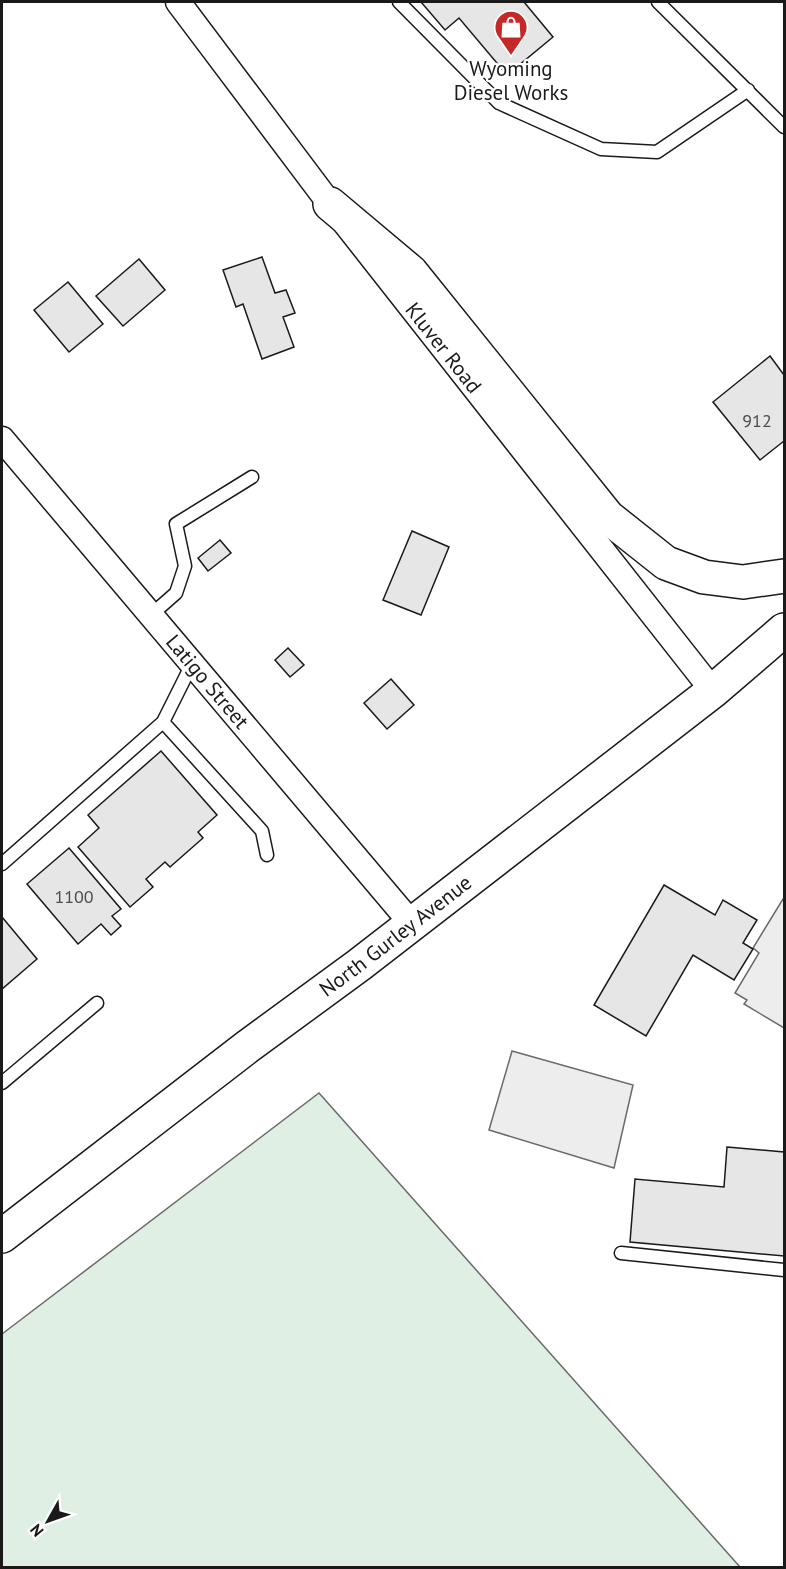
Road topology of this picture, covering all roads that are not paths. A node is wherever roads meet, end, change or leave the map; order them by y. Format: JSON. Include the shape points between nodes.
{"nodes":[{"id":1,"x":178,"y":2,"type":"edge"},
{"id":2,"x":399,"y":2,"type":"edge"},
{"id":3,"x":658,"y":2,"type":"edge"},
{"id":4,"x":748,"y":90,"type":"junction"},
{"id":5,"x":784,"y":127,"type":"edge"},
{"id":6,"x":330,"y":204,"type":"junction"},
{"id":7,"x":2,"y":439,"type":"edge"},
{"id":8,"x":252,"y":477,"type":"dead end"},
{"id":9,"x":784,"y":576,"type":"edge"},
{"id":10,"x":151,"y":615,"type":"junction"},
{"id":11,"x":784,"y":630,"type":"edge"},
{"id":12,"x":192,"y":664,"type":"junction"},
{"id":13,"x":713,"y":691,"type":"junction"},
{"id":14,"x":163,"y":722,"type":"junction"},
{"id":15,"x":267,"y":855,"type":"dead end"},
{"id":16,"x":2,"y":864,"type":"edge"},
{"id":17,"x":412,"y":924,"type":"junction"},
{"id":18,"x":97,"y":1003,"type":"dead end"},
{"id":19,"x":2,"y":1083,"type":"edge"},
{"id":20,"x":2,"y":1236,"type":"edge"},
{"id":21,"x":621,"y":1253,"type":"dead end"},
{"id":22,"x":784,"y":1270,"type":"edge"}],
"edges":[{"from":1,"to":6,"type":"street","name":"Kluver Road"},
{"from":2,"to":4,"type":"lane","via":[[498,103],[600,149],[657,152]]},
{"from":3,"to":4,"type":"lane"},
{"from":4,"to":5,"type":"lane"},
{"from":6,"to":9,"type":"street","via":[[411,272],[608,517],[666,563],[704,577],[743,582]]},
{"from":6,"to":13,"type":"street","name":"Kluver Road"},
{"from":7,"to":10,"type":"street","name":"Latigo Street"},
{"from":8,"to":10,"type":"lane","via":[[176,524],[185,566],[176,593]]},
{"from":10,"to":12,"type":"street","name":"Latigo Street"},
{"from":11,"to":13,"type":"street","name":"North Gurley Avenue"},
{"from":12,"to":14,"type":"lane"},
{"from":12,"to":17,"type":"street","name":"Latigo Street"},
{"from":13,"to":17,"type":"street","name":"North Gurley Avenue"},
{"from":14,"to":15,"type":"lane","via":[[262,831]]},
{"from":14,"to":16,"type":"lane"},
{"from":17,"to":20,"type":"street","name":"North Gurley Avenue"},
{"from":18,"to":19,"type":"lane"},
{"from":21,"to":22,"type":"lane"}]}
